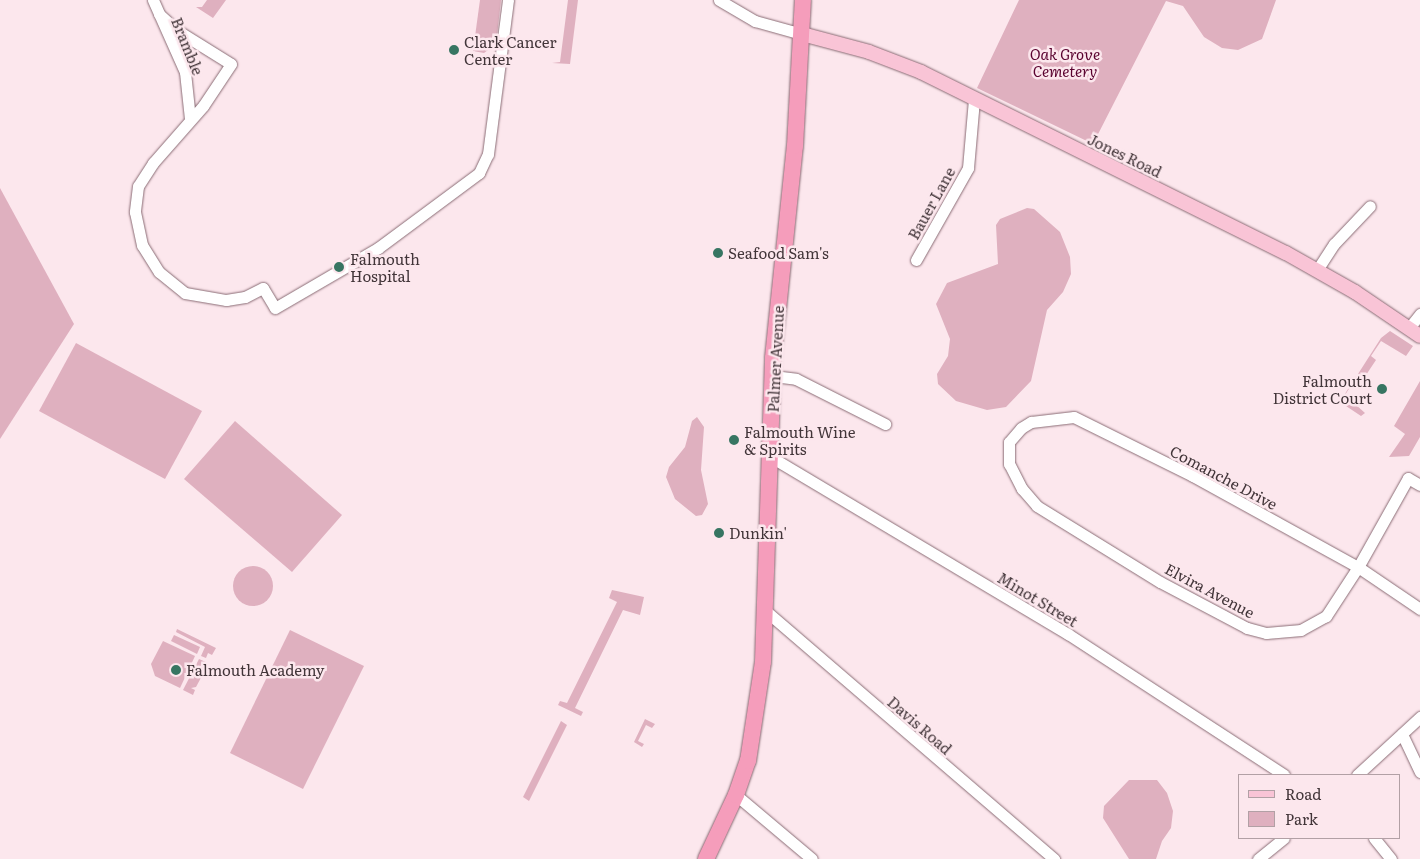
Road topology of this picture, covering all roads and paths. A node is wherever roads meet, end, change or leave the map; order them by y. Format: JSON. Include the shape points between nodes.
{"nodes":[{"id":1,"x":153,"y":0,"type":"edge"},
{"id":2,"x":508,"y":0,"type":"edge"},
{"id":3,"x":719,"y":0,"type":"edge"},
{"id":4,"x":802,"y":0,"type":"edge"},
{"id":5,"x":159,"y":14,"type":"junction"},
{"id":6,"x":802,"y":34,"type":"junction"},
{"id":7,"x":974,"y":100,"type":"junction"},
{"id":8,"x":190,"y":119,"type":"junction"},
{"id":9,"x":1370,"y":206,"type":"dead end"},
{"id":10,"x":916,"y":260,"type":"dead end"},
{"id":11,"x":1317,"y":270,"type":"junction"},
{"id":12,"x":1420,"y":314,"type":"edge"},
{"id":13,"x":1414,"y":332,"type":"edge"},
{"id":14,"x":773,"y":376,"type":"junction"},
{"id":15,"x":885,"y":424,"type":"dead end"},
{"id":16,"x":1009,"y":442,"type":"joint"},
{"id":17,"x":771,"y":457,"type":"junction"},
{"id":18,"x":1420,"y":485,"type":"edge"},
{"id":19,"x":1358,"y":567,"type":"junction"},
{"id":20,"x":1420,"y":609,"type":"edge"},
{"id":21,"x":766,"y":612,"type":"junction"},
{"id":22,"x":1420,"y":717,"type":"edge"},
{"id":23,"x":1402,"y":734,"type":"junction"},
{"id":24,"x":1420,"y":772,"type":"edge"},
{"id":25,"x":1282,"y":774,"type":"edge"},
{"id":26,"x":1358,"y":774,"type":"edge"},
{"id":27,"x":736,"y":795,"type":"junction"},
{"id":28,"x":1283,"y":839,"type":"edge"},
{"id":29,"x":1375,"y":839,"type":"edge"},
{"id":30,"x":706,"y":859,"type":"edge"},
{"id":31,"x":812,"y":859,"type":"edge"},
{"id":32,"x":1054,"y":859,"type":"edge"},
{"id":33,"x":1258,"y":859,"type":"edge"},
{"id":34,"x":1391,"y":859,"type":"edge"}],
"edges":[{"from":1,"to":5,"type":"street","name":"Bramble"},
{"from":2,"to":8,"type":"street","via":[[487,160],[468,183],[378,248],[274,308],[263,288],[245,297],[226,300],[185,293],[159,272],[142,245],[135,212],[138,186],[153,162]]},
{"from":3,"to":6,"type":"street","via":[[755,21]]},
{"from":4,"to":6,"type":"highway","name":"Palmer Avenue"},
{"from":5,"to":8,"type":"street","name":"Bramble","via":[[185,72]]},
{"from":5,"to":8,"type":"street","name":"Bramble","via":[[173,27],[231,64]]},
{"from":6,"to":7,"type":"main road","name":"Jones Road","via":[[884,57]]},
{"from":6,"to":14,"type":"highway","name":"Palmer Avenue"},
{"from":7,"to":10,"type":"street","name":"Bauer Lane","via":[[968,168]]},
{"from":7,"to":11,"type":"main road","name":"Jones Road"},
{"from":9,"to":11,"type":"street","via":[[1334,244]]},
{"from":11,"to":13,"type":"main road","name":"Jones Road"},
{"from":12,"to":13,"type":"street"},
{"from":14,"to":15,"type":"street","via":[[796,378]]},
{"from":14,"to":17,"type":"highway","name":"Palmer Avenue"},
{"from":16,"to":19,"type":"street","name":"Comanche Drive","via":[[1020,428],[1031,422],[1074,416],[1193,476]]},
{"from":16,"to":19,"type":"street","name":"Elvira Avenue","via":[[1009,464],[1022,489],[1037,506],[1119,558],[1247,628],[1266,633],[1311,626],[1333,607]]},
{"from":17,"to":21,"type":"highway","name":"Palmer Avenue"},
{"from":17,"to":25,"type":"street","name":"Minot Street","via":[[1068,634]]},
{"from":18,"to":19,"type":"street","name":"Elvira Avenue","via":[[1408,478]]},
{"from":19,"to":20,"type":"street","name":"Comanche Drive"},
{"from":21,"to":27,"type":"highway","name":"Palmer Avenue","via":[[754,732]]},
{"from":21,"to":32,"type":"street","name":"Davis Road"},
{"from":22,"to":23,"type":"street"},
{"from":23,"to":24,"type":"street"},
{"from":23,"to":26,"type":"street"},
{"from":27,"to":30,"type":"highway","name":"Palmer Avenue"},
{"from":27,"to":31,"type":"street"},
{"from":28,"to":33,"type":"street"},
{"from":29,"to":34,"type":"street"}]}
